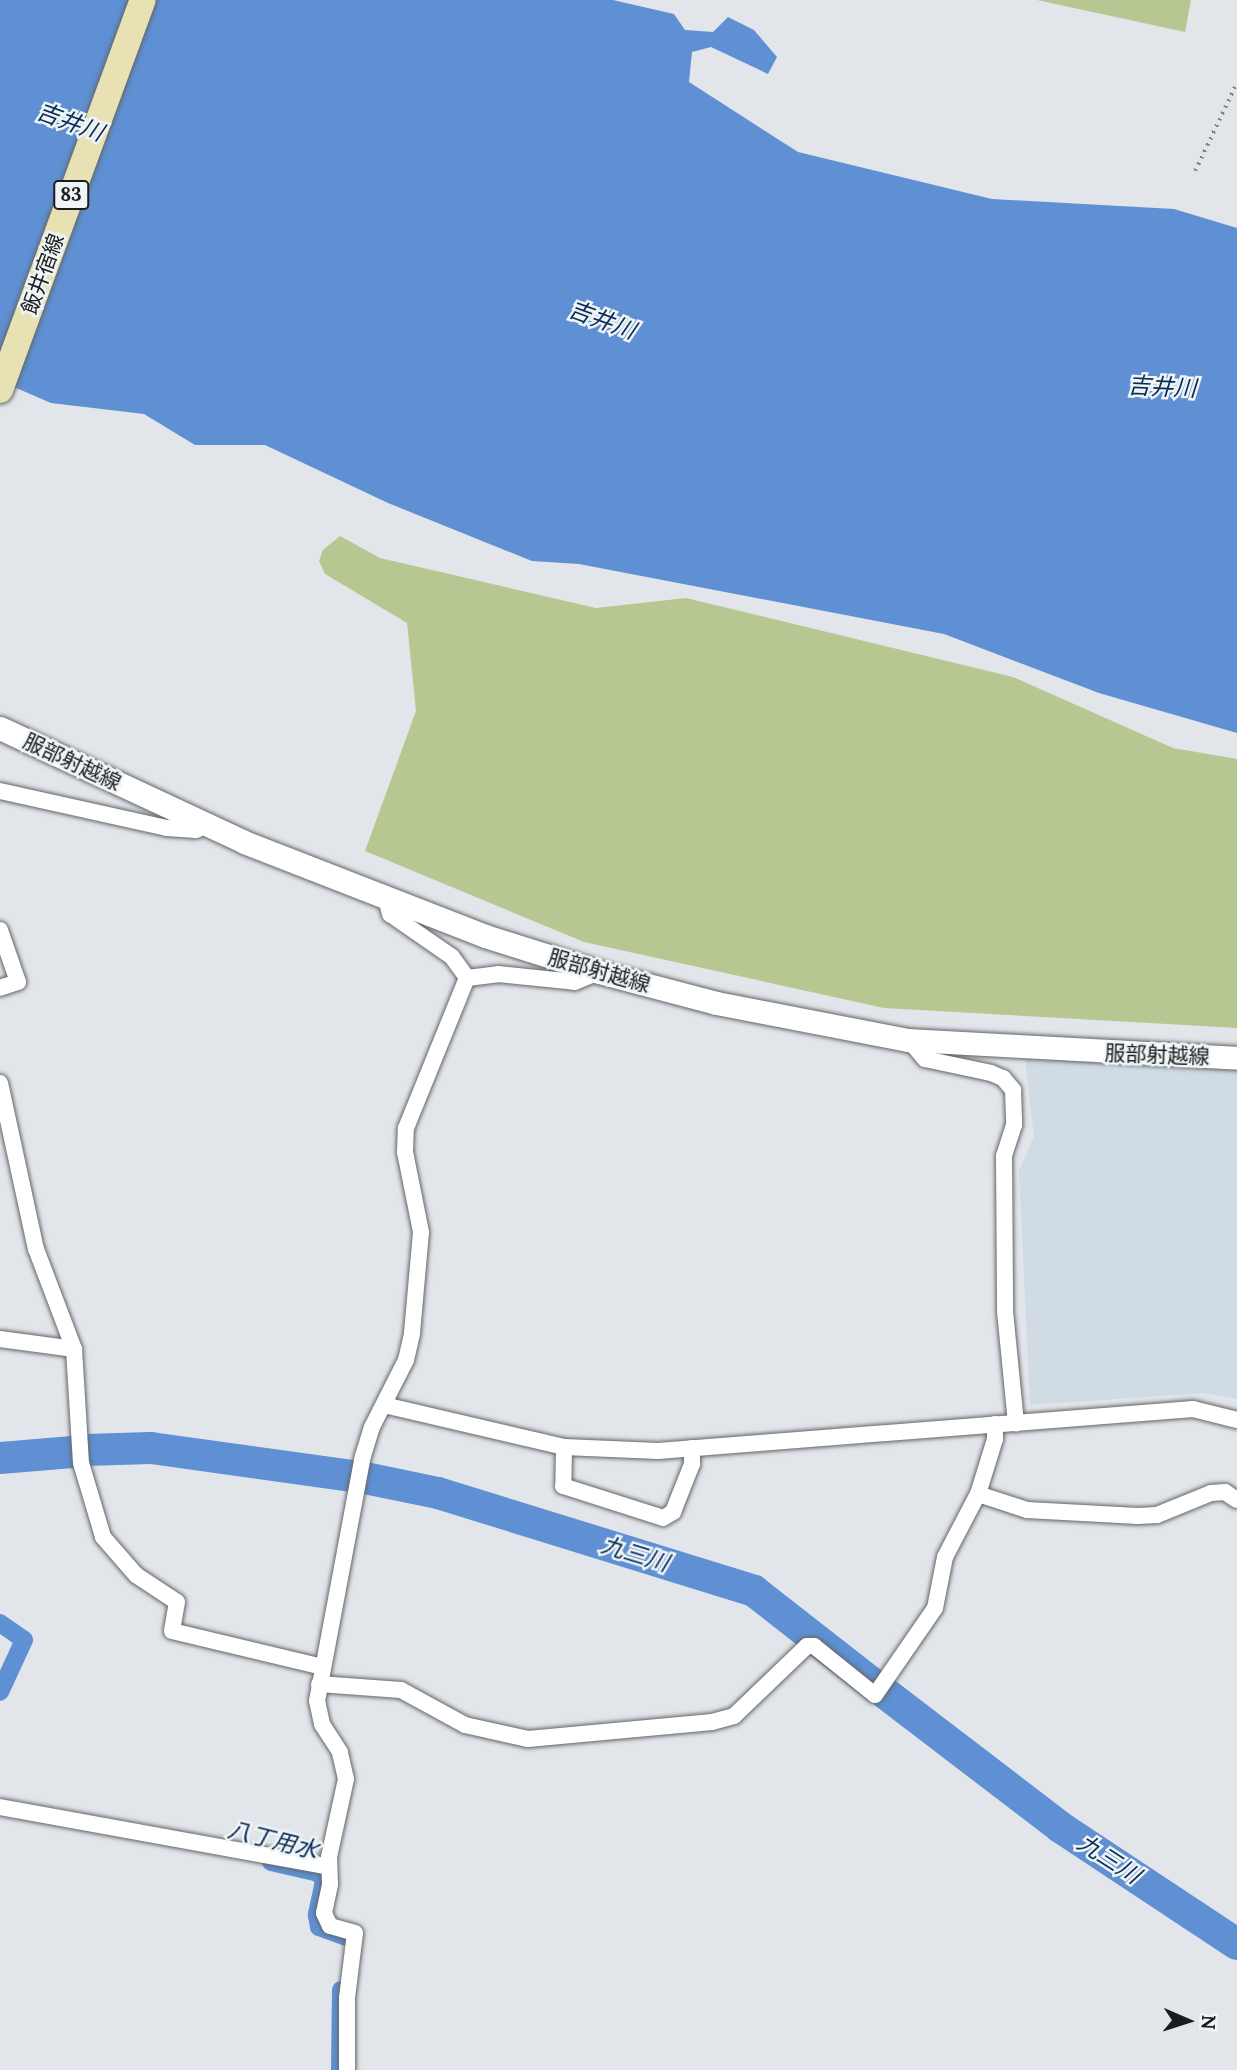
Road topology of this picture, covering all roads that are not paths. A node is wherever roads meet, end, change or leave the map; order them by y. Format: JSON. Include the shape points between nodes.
{"nodes":[{"id":1,"x":143,"y":0,"type":"edge"},
{"id":2,"x":0,"y":390,"type":"edge"},
{"id":3,"x":0,"y":728,"type":"edge"},
{"id":4,"x":0,"y":791,"type":"edge"},
{"id":5,"x":208,"y":825,"type":"junction"},
{"id":6,"x":386,"y":899,"type":"junction"},
{"id":7,"x":0,"y":930,"type":"edge"},
{"id":8,"x":599,"y":972,"type":"junction"},
{"id":9,"x":467,"y":978,"type":"junction"},
{"id":10,"x":0,"y":988,"type":"edge"},
{"id":11,"x":909,"y":1040,"type":"junction"},
{"id":12,"x":1237,"y":1058,"type":"edge"},
{"id":13,"x":0,"y":1087,"type":"edge"},
{"id":14,"x":0,"y":1339,"type":"edge"},
{"id":15,"x":74,"y":1349,"type":"junction"},
{"id":16,"x":384,"y":1405,"type":"junction"},
{"id":17,"x":1237,"y":1420,"type":"edge"},
{"id":18,"x":1016,"y":1423,"type":"junction"},
{"id":19,"x":995,"y":1424,"type":"junction"},
{"id":20,"x":564,"y":1447,"type":"junction"},
{"id":21,"x":692,"y":1448,"type":"junction"},
{"id":22,"x":978,"y":1494,"type":"junction"},
{"id":23,"x":1237,"y":1500,"type":"edge"},
{"id":24,"x":323,"y":1667,"type":"junction"},
{"id":25,"x":319,"y":1684,"type":"junction"},
{"id":26,"x":0,"y":1807,"type":"edge"},
{"id":27,"x":329,"y":1867,"type":"junction"},
{"id":28,"x":347,"y":2070,"type":"edge"}],
"edges":[{"from":1,"to":2,"type":"main road","name":"飯井宿線","number":"83"},
{"from":3,"to":5,"type":"main road","name":"服部射越線"},
{"from":4,"to":5,"type":"street","via":[[167,828],[196,830]]},
{"from":5,"to":6,"type":"main road","name":"服部射越線"},
{"from":6,"to":8,"type":"main road","name":"服部射越線"},
{"from":6,"to":9,"type":"street","via":[[390,914],[452,957]]},
{"from":7,"to":10,"type":"street","via":[[18,982]]},
{"from":8,"to":9,"type":"street","via":[[575,982],[498,974]]},
{"from":8,"to":11,"type":"main road","name":"服部射越線","via":[[785,1018]]},
{"from":9,"to":16,"type":"street","via":[[406,1128],[405,1152],[421,1232],[418,1276],[406,1360]]},
{"from":11,"to":12,"type":"main road","name":"服部射越線"},
{"from":11,"to":18,"type":"street","via":[[925,1059],[991,1073],[1013,1090],[1017,1105],[1004,1169],[1005,1311]]},
{"from":13,"to":15,"type":"street","via":[[36,1250]]},
{"from":14,"to":15,"type":"street"},
{"from":15,"to":24,"type":"street","via":[[81,1463],[103,1537],[136,1575],[177,1602],[172,1631]]},
{"from":16,"to":20,"type":"street"},
{"from":16,"to":24,"type":"street","via":[[363,1456]]},
{"from":17,"to":18,"type":"street","via":[[1193,1409]]},
{"from":18,"to":19,"type":"street"},
{"from":19,"to":21,"type":"street"},
{"from":19,"to":22,"type":"street","via":[[995,1439]]},
{"from":20,"to":21,"type":"street"},
{"from":20,"to":21,"type":"street","via":[[563,1486],[663,1518],[673,1512],[692,1464]]},
{"from":22,"to":23,"type":"street","via":[[1027,1510],[1138,1516],[1157,1515],[1211,1493],[1225,1492]]},
{"from":22,"to":25,"type":"street","via":[[945,1557],[935,1608],[875,1695],[814,1646],[807,1646],[734,1716],[712,1722],[528,1739],[465,1725],[401,1690]]},
{"from":24,"to":25,"type":"street"},
{"from":25,"to":27,"type":"street","via":[[317,1712],[340,1752],[346,1779]]},
{"from":26,"to":27,"type":"street"},
{"from":27,"to":28,"type":"street","via":[[325,1923],[355,1933],[347,1998]]}]}
